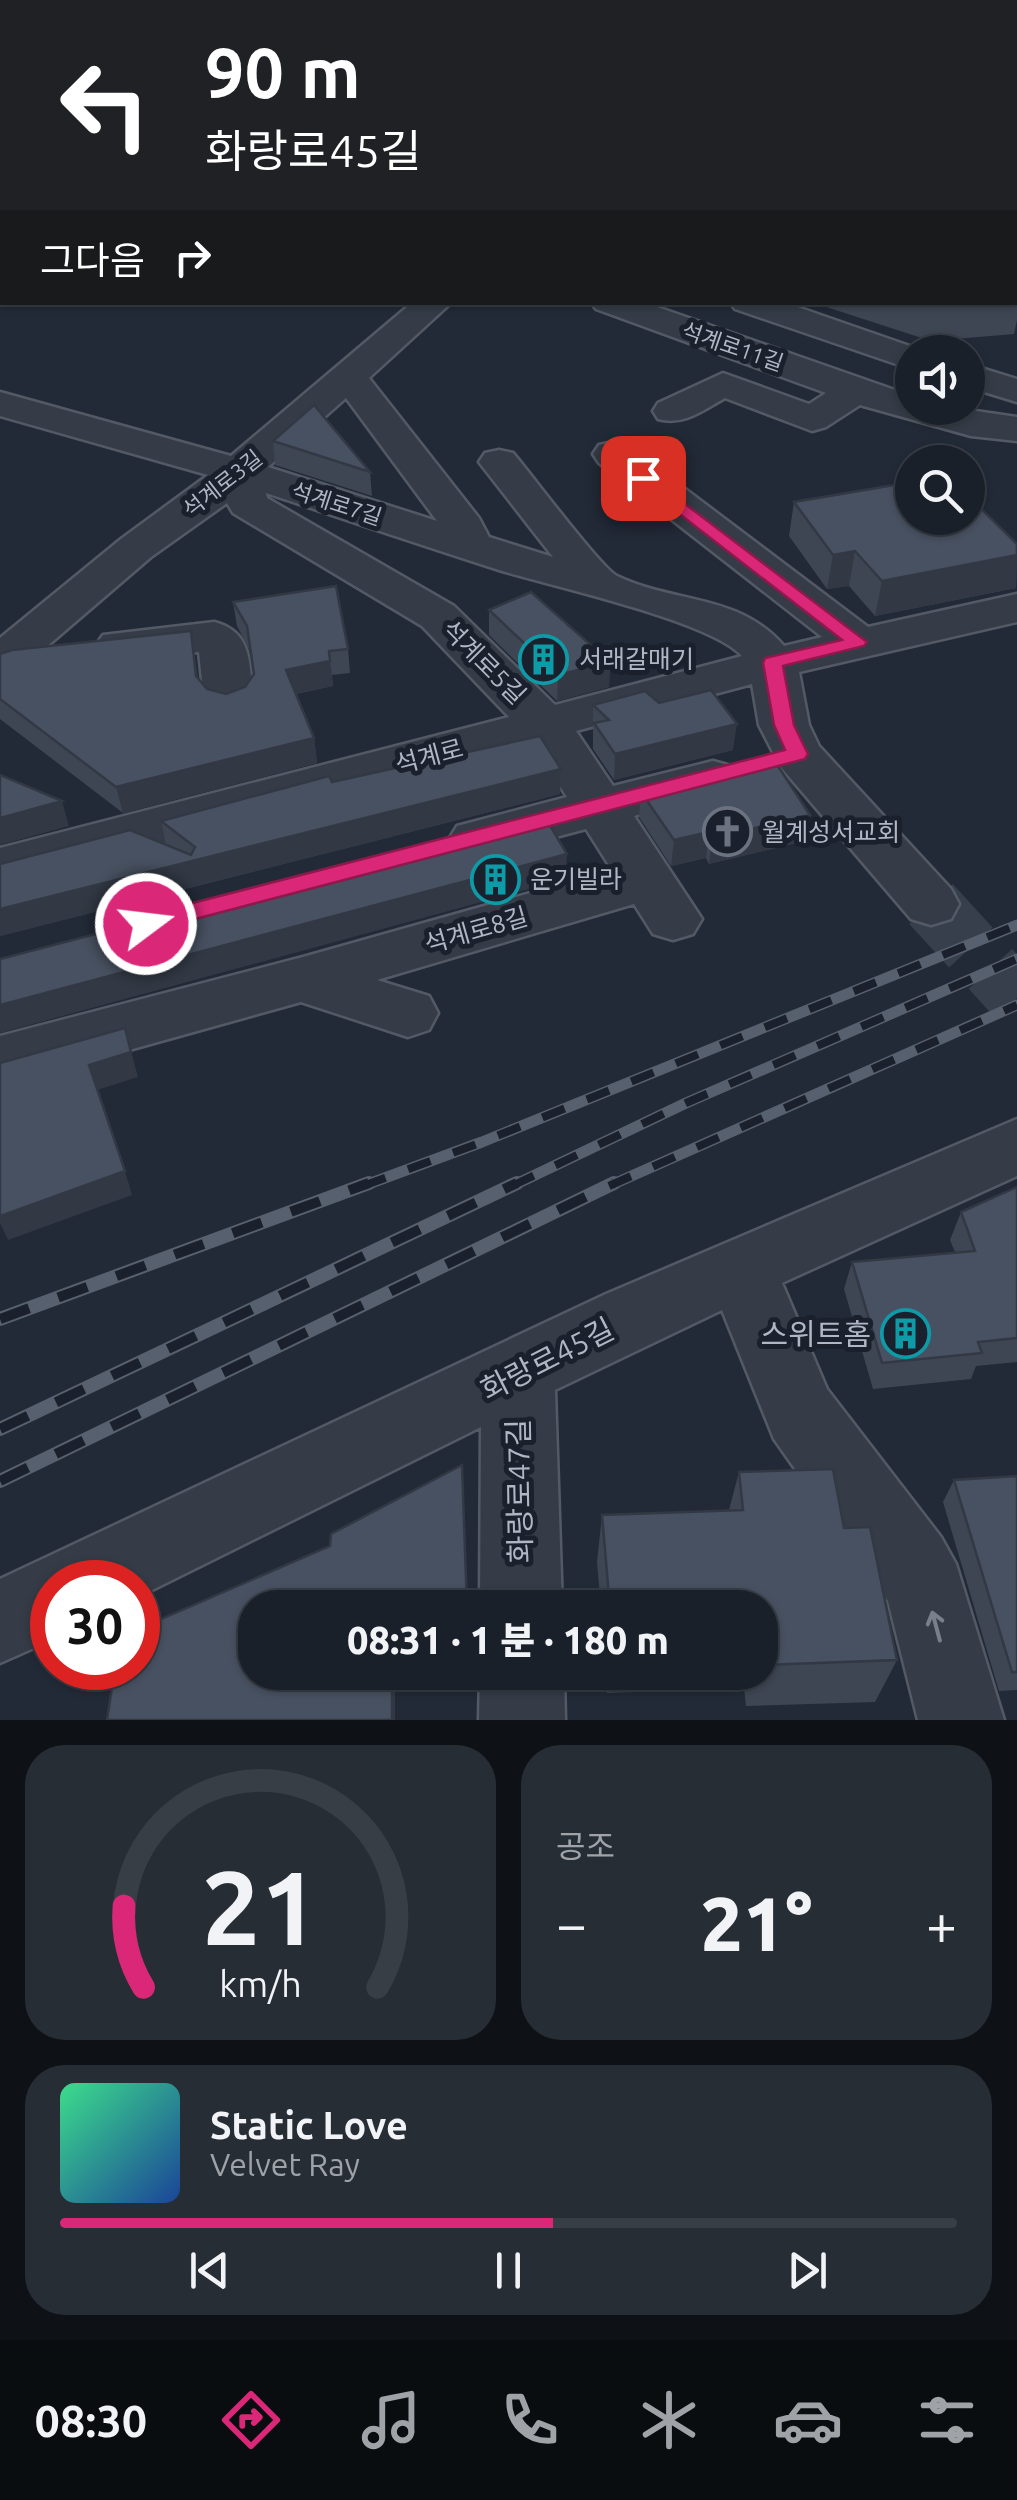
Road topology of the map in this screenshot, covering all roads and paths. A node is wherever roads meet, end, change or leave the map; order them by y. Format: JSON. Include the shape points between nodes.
{"nodes":[{"id":1,"x":432,"y":305,"type":"edge"},
{"id":2,"x":617,"y":305,"type":"edge"},
{"id":3,"x":757,"y":305,"type":"edge"},
{"id":4,"x":895,"y":351,"type":"edge"},
{"id":5,"x":1017,"y":364,"type":"edge"},
{"id":6,"x":985,"y":369,"type":"edge"},
{"id":7,"x":350,"y":378,"type":"junction"},
{"id":8,"x":985,"y":379,"type":"edge"},
{"id":9,"x":858,"y":390,"type":"junction"},
{"id":10,"x":1017,"y":391,"type":"edge"},
{"id":11,"x":672,"y":411,"type":"dead end"},
{"id":12,"x":11,"y":416,"type":"edge"},
{"id":13,"x":1017,"y":428,"type":"edge"},
{"id":14,"x":613,"y":454,"type":"dead end"},
{"id":15,"x":499,"y":462,"type":"dead end"},
{"id":16,"x":240,"y":471,"type":"junction"},
{"id":17,"x":469,"y":546,"type":"junction"},
{"id":18,"x":598,"y":584,"type":"junction"},
{"id":19,"x":1017,"y":608,"type":"edge"},
{"id":20,"x":857,"y":642,"type":"junction"},
{"id":21,"x":2,"y":660,"type":"edge"},
{"id":22,"x":772,"y":663,"type":"junction"},
{"id":23,"x":228,"y":699,"type":"edge"},
{"id":24,"x":546,"y":725,"type":"junction"},
{"id":25,"x":798,"y":754,"type":"junction"},
{"id":26,"x":599,"y":807,"type":"junction"},
{"id":27,"x":436,"y":849,"type":"edge"},
{"id":28,"x":0,"y":868,"type":"edge"},
{"id":29,"x":660,"y":899,"type":"joint"},
{"id":30,"x":931,"y":904,"type":"tunnel mouth"},
{"id":31,"x":305,"y":980,"type":"junction"},
{"id":32,"x":408,"y":1013,"type":"dead end"},
{"id":33,"x":0,"y":1061,"type":"edge"},
{"id":34,"x":1017,"y":1146,"type":"edge"},
{"id":35,"x":741,"y":1269,"type":"junction"},
{"id":36,"x":518,"y":1375,"type":"junction"},
{"id":37,"x":128,"y":1560,"type":"edge"},
{"id":38,"x":521,"y":1590,"type":"edge"},
{"id":39,"x":30,"y":1608,"type":"edge"},
{"id":40,"x":0,"y":1622,"type":"edge"},
{"id":41,"x":522,"y":1690,"type":"edge"},
{"id":42,"x":522,"y":1720,"type":"edge"},
{"id":43,"x":961,"y":1720,"type":"edge"}],
"edges":[{"from":1,"to":7,"type":"street","name":"석계로3길"},
{"from":2,"to":9,"type":"street","name":"석계로11길"},
{"from":3,"to":4,"type":"street"},
{"from":5,"to":6,"type":"street"},
{"from":7,"to":16,"type":"street","name":"석계로3길"},
{"from":7,"to":17,"type":"street","via":[[464,527]]},
{"from":8,"to":10,"type":"street"},
{"from":9,"to":11,"type":"street","name":"석계로11길","via":[[812,419],[723,384]]},
{"from":9,"to":13,"type":"street","name":"석계로11길","via":[[963,439]]},
{"from":12,"to":16,"type":"street","name":"석계로7길"},
{"from":14,"to":20,"type":"street"},
{"from":15,"to":18,"type":"street"},
{"from":16,"to":17,"type":"street","name":"석계로7길"},
{"from":16,"to":21,"type":"street","name":"석계로3길"},
{"from":16,"to":24,"type":"street","name":"석계로5길","via":[[248,504],[438,616]]},
{"from":17,"to":18,"type":"street","name":"석계로7길"},
{"from":18,"to":22,"type":"street","name":"석계로7길","via":[[716,619],[749,634]]},
{"from":19,"to":20,"type":"street","name":"석계로"},
{"from":20,"to":22,"type":"street","name":"석계로"},
{"from":21,"to":23,"type":"street","name":"석계로3길","via":[[214,636],[221,642]]},
{"from":22,"to":24,"type":"street","name":"석계로"},
{"from":22,"to":25,"type":"street","via":[[784,725]]},
{"from":24,"to":26,"type":"street","name":"석계로5길"},
{"from":24,"to":28,"type":"street","name":"석계로"},
{"from":25,"to":26,"type":"street"},
{"from":25,"to":30,"type":"street"},
{"from":26,"to":27,"type":"street"},
{"from":26,"to":29,"type":"street","name":"석계로5길"},
{"from":29,"to":31,"type":"street","name":"석계로8길"},
{"from":31,"to":32,"type":"street"},
{"from":31,"to":33,"type":"street","name":"석계로8길"},
{"from":34,"to":35,"type":"street","name":"화랑로45길"},
{"from":35,"to":36,"type":"street","name":"화랑로45길"},
{"from":43,"to":35,"type":"street","one_way":true,"via":[[920,1579],[800,1414]]},
{"from":36,"to":37,"type":"street","name":"화랑로45길"},
{"from":36,"to":38,"type":"street","name":"화랑로47길"},
{"from":39,"to":40,"type":"street"},
{"from":41,"to":42,"type":"street"}]}
